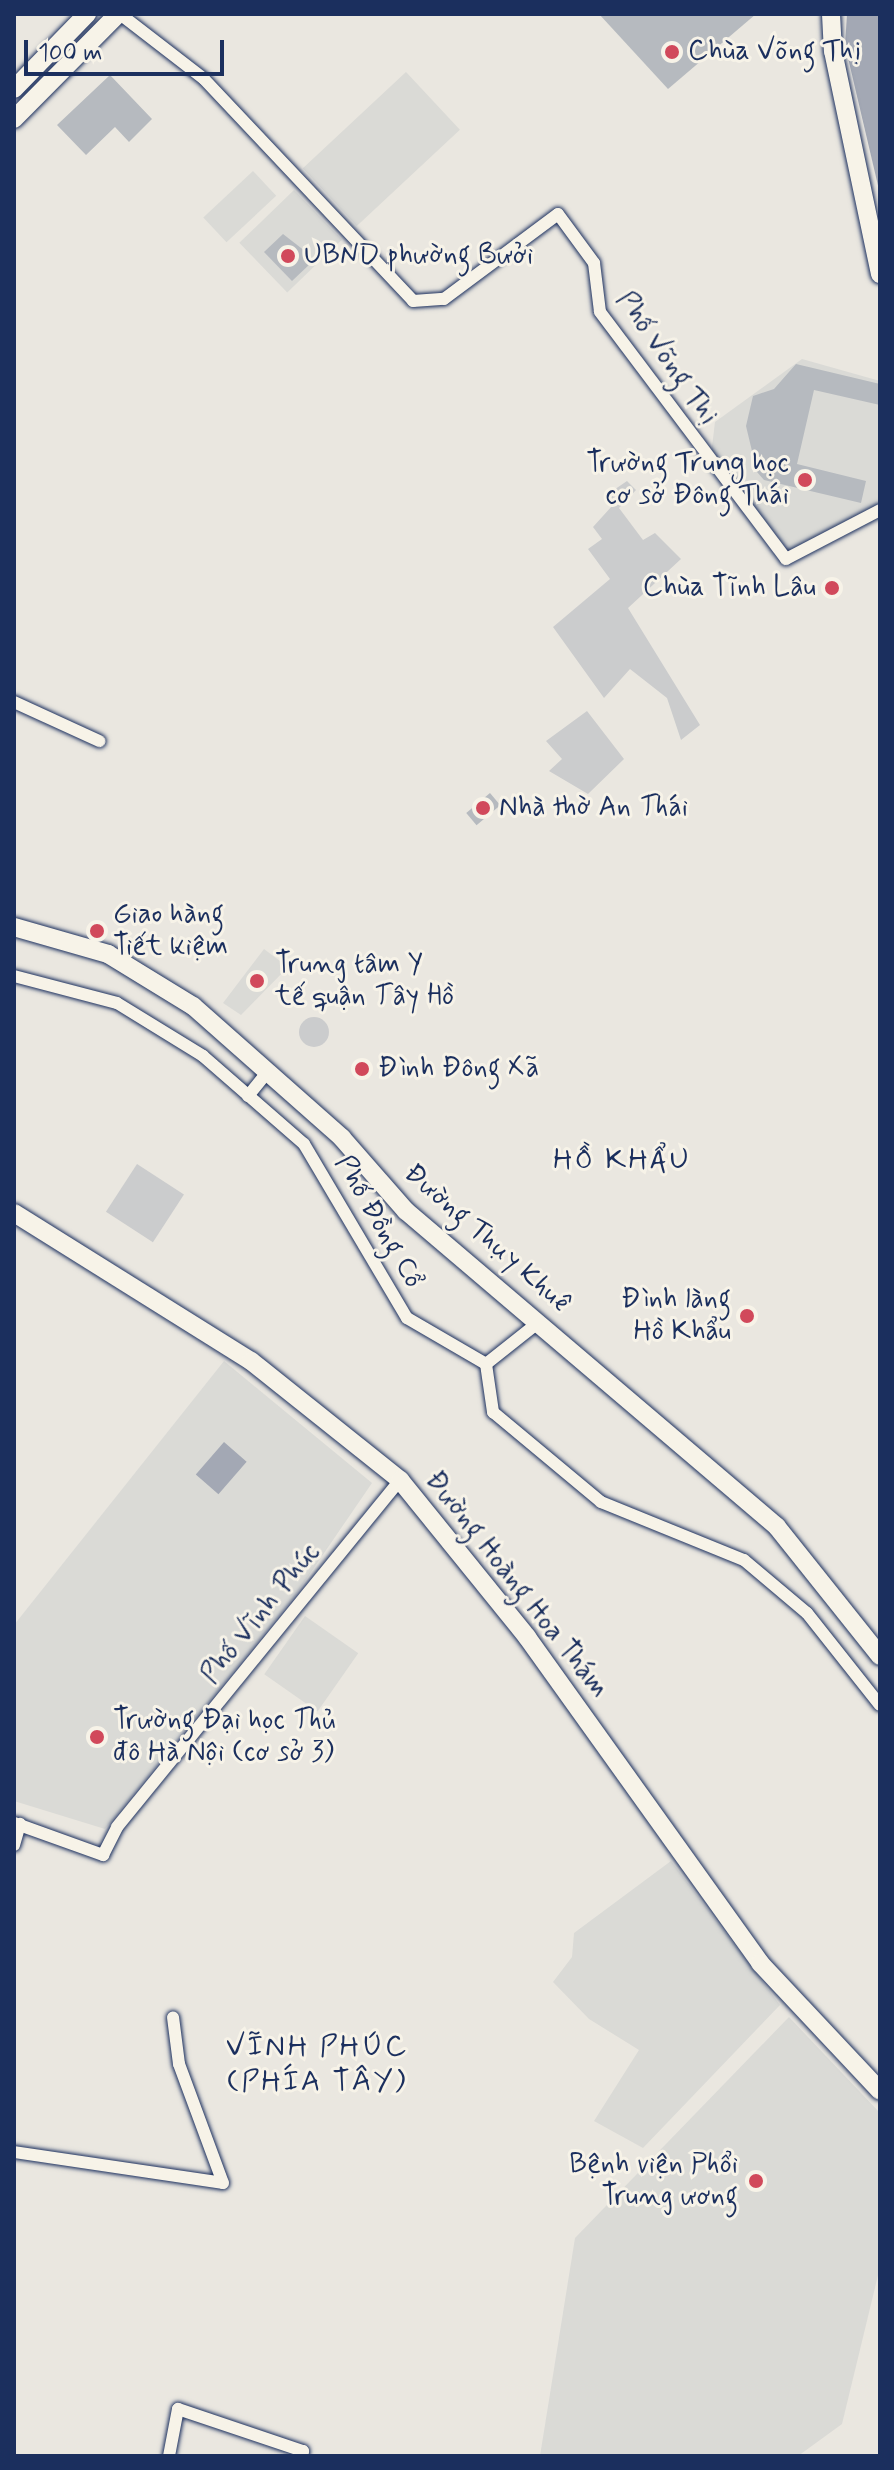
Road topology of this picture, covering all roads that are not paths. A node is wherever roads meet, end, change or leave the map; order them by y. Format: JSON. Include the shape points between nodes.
{"nodes":[{"id":1,"x":87,"y":14,"type":"edge"},
{"id":2,"x":119,"y":14,"type":"edge"},
{"id":3,"x":831,"y":14,"type":"edge"},
{"id":4,"x":14,"y":89,"type":"edge"},
{"id":5,"x":14,"y":119,"type":"edge"},
{"id":6,"x":880,"y":274,"type":"edge"},
{"id":7,"x":880,"y":510,"type":"edge"},
{"id":8,"x":14,"y":702,"type":"edge"},
{"id":9,"x":99,"y":741,"type":"dead end"},
{"id":10,"x":14,"y":927,"type":"edge"},
{"id":11,"x":14,"y":976,"type":"edge"},
{"id":12,"x":269,"y":1070,"type":"junction"},
{"id":13,"x":248,"y":1096,"type":"junction"},
{"id":14,"x":14,"y":1213,"type":"edge"},
{"id":15,"x":539,"y":1322,"type":"junction"},
{"id":16,"x":486,"y":1364,"type":"junction"},
{"id":17,"x":400,"y":1480,"type":"junction"},
{"id":18,"x":880,"y":1656,"type":"edge"},
{"id":19,"x":880,"y":1705,"type":"edge"},
{"id":20,"x":17,"y":1824,"type":"edge"},
{"id":21,"x":14,"y":1845,"type":"edge"},
{"id":22,"x":173,"y":2017,"type":"dead end"},
{"id":23,"x":880,"y":2091,"type":"edge"},
{"id":24,"x":14,"y":2152,"type":"edge"},
{"id":25,"x":303,"y":2453,"type":"edge"},
{"id":26,"x":169,"y":2456,"type":"edge"}],
"edges":[{"from":1,"to":4,"type":"main road"},
{"from":2,"to":5,"type":"main road"},
{"from":2,"to":7,"type":"street","name":"Phố Võng Thị","via":[[192,67],[413,301],[444,299],[558,214],[594,263],[600,312],[786,559]]},
{"from":3,"to":6,"type":"main road","via":[[833,51]]},
{"from":8,"to":9,"type":"street"},
{"from":10,"to":12,"type":"main road","name":"Đường Thụy Khuê","via":[[83,945],[136,969],[193,1006]]},
{"from":11,"to":13,"type":"street","name":"Phố Đồng Cổ","via":[[117,1003],[182,1041]]},
{"from":12,"to":13,"type":"street"},
{"from":12,"to":15,"type":"main road","name":"Đường Thụy Khuê","via":[[342,1138],[406,1211]]},
{"from":13,"to":16,"type":"street","name":"Phố Đồng Cổ","via":[[304,1144],[407,1318]]},
{"from":14,"to":17,"type":"main road","name":"Đường Hoàng Hoa Thám","via":[[251,1361]]},
{"from":15,"to":16,"type":"street"},
{"from":15,"to":18,"type":"main road","name":"Đường Thụy Khuê","via":[[777,1527]]},
{"from":16,"to":19,"type":"street","via":[[493,1412],[573,1484],[633,1518],[744,1560],[807,1613]]},
{"from":17,"to":20,"type":"street","name":"Phố Vĩnh Phúc","via":[[117,1827],[103,1855]]},
{"from":17,"to":23,"type":"main road","name":"Đường Hoàng Hoa Thám","via":[[527,1637],[760,1963]]},
{"from":20,"to":21,"type":"street"},
{"from":22,"to":24,"type":"street","via":[[179,2064],[202,2112],[223,2183]]},
{"from":25,"to":26,"type":"street","via":[[178,2409]]}]}
